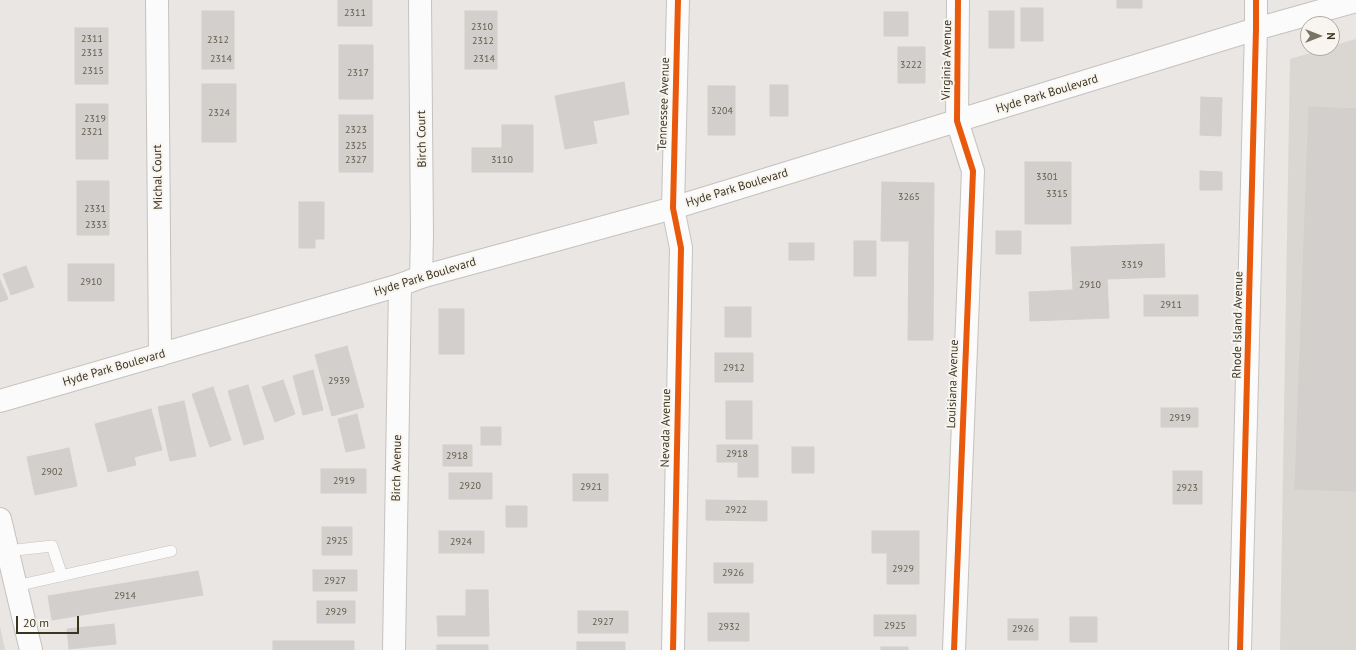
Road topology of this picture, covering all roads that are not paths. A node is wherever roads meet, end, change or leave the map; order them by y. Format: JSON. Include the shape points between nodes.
{"nodes":[{"id":1,"x":157,"y":0,"type":"edge"},
{"id":2,"x":420,"y":0,"type":"edge"},
{"id":3,"x":678,"y":0,"type":"edge"},
{"id":4,"x":958,"y":0,"type":"edge"},
{"id":5,"x":1256,"y":0,"type":"edge"},
{"id":6,"x":1356,"y":1,"type":"edge"},
{"id":7,"x":1256,"y":29,"type":"junction"},
{"id":8,"x":957,"y":121,"type":"junction"},
{"id":9,"x":673,"y":208,"type":"junction"},
{"id":10,"x":421,"y":277,"type":"junction"},
{"id":11,"x":400,"y":285,"type":"junction"},
{"id":12,"x":160,"y":355,"type":"junction"},
{"id":13,"x":0,"y":401,"type":"edge"},
{"id":14,"x":0,"y":519,"type":"edge"},
{"id":15,"x":7,"y":551,"type":"junction"},
{"id":16,"x":171,"y":551,"type":"dead end"},
{"id":17,"x":62,"y":576,"type":"junction"},
{"id":18,"x":16,"y":586,"type":"junction"},
{"id":19,"x":31,"y":650,"type":"edge"},
{"id":20,"x":394,"y":650,"type":"edge"},
{"id":21,"x":673,"y":650,"type":"edge"},
{"id":22,"x":954,"y":650,"type":"edge"},
{"id":23,"x":1240,"y":650,"type":"edge"}],
"edges":[{"from":1,"to":12,"type":"street","name":"Michal Court"},
{"from":2,"to":10,"type":"street","name":"Birch Court"},
{"from":3,"to":9,"type":"street","name":"Tennessee Avenue"},
{"from":4,"to":8,"type":"street","name":"Virginia Avenue"},
{"from":5,"to":7,"type":"street","name":"Rhode Island Avenue"},
{"from":6,"to":7,"type":"street","name":"Hyde Park Boulevard"},
{"from":7,"to":8,"type":"street","name":"Hyde Park Boulevard"},
{"from":7,"to":23,"type":"street","name":"Rhode Island Avenue"},
{"from":8,"to":9,"type":"street","name":"Hyde Park Boulevard"},
{"from":8,"to":22,"type":"street","name":"Louisiana Avenue","via":[[972,171]]},
{"from":9,"to":10,"type":"street","name":"Hyde Park Boulevard"},
{"from":9,"to":21,"type":"street","name":"Nevada Avenue","via":[[681,248]]},
{"from":10,"to":11,"type":"street","name":"Hyde Park Boulevard"},
{"from":11,"to":12,"type":"street","name":"Hyde Park Boulevard"},
{"from":11,"to":20,"type":"street","name":"Birch Avenue"},
{"from":12,"to":13,"type":"street","name":"Hyde Park Boulevard"},
{"from":14,"to":15,"type":"street"},
{"from":15,"to":17,"type":"lane","via":[[52,546]]},
{"from":15,"to":18,"type":"street"},
{"from":16,"to":17,"type":"lane"},
{"from":17,"to":18,"type":"lane"},
{"from":18,"to":19,"type":"street"}]}
